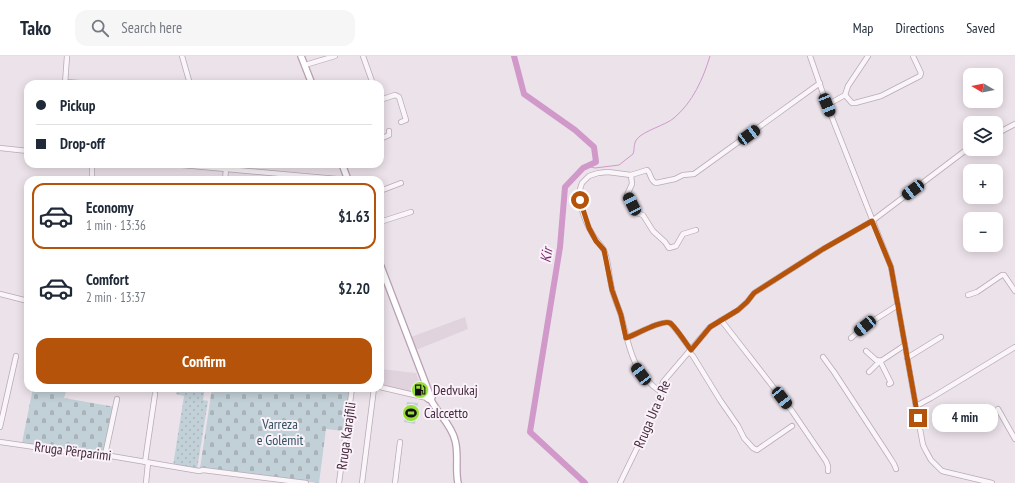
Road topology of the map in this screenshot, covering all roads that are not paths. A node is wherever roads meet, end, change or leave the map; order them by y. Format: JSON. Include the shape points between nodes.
{"nodes":[{"id":1,"x":67,"y":56,"type":"edge"},
{"id":2,"x":182,"y":56,"type":"edge"},
{"id":3,"x":302,"y":56,"type":"edge"},
{"id":4,"x":335,"y":56,"type":"edge"},
{"id":5,"x":363,"y":56,"type":"edge"},
{"id":6,"x":810,"y":56,"type":"edge"},
{"id":7,"x":868,"y":56,"type":"edge"},
{"id":8,"x":913,"y":56,"type":"edge"},
{"id":9,"x":305,"y":65,"type":"junction"},
{"id":10,"x":65,"y":80,"type":"edge"},
{"id":11,"x":189,"y":80,"type":"edge"},
{"id":12,"x":311,"y":80,"type":"edge"},
{"id":13,"x":372,"y":80,"type":"edge"},
{"id":14,"x":820,"y":83,"type":"junction"},
{"id":15,"x":845,"y":95,"type":"junction"},
{"id":16,"x":384,"y":99,"type":"edge"},
{"id":17,"x":827,"y":105,"type":"junction"},
{"id":18,"x":401,"y":122,"type":"dead end"},
{"id":19,"x":1015,"y":124,"type":"edge"},
{"id":20,"x":1003,"y":130,"type":"edge"},
{"id":21,"x":389,"y":131,"type":"dead end"},
{"id":22,"x":384,"y":137,"type":"edge"},
{"id":23,"x":0,"y":148,"type":"edge"},
{"id":24,"x":24,"y":151,"type":"edge"},
{"id":25,"x":963,"y":152,"type":"edge"},
{"id":26,"x":243,"y":168,"type":"edge"},
{"id":27,"x":631,"y":175,"type":"junction"},
{"id":28,"x":313,"y":176,"type":"edge"},
{"id":29,"x":401,"y":183,"type":"dead end"},
{"id":30,"x":384,"y":189,"type":"edge"},
{"id":31,"x":411,"y":212,"type":"dead end"},
{"id":32,"x":384,"y":221,"type":"edge"},
{"id":33,"x":872,"y":221,"type":"junction"},
{"id":34,"x":696,"y":230,"type":"dead end"},
{"id":35,"x":384,"y":275,"type":"edge"},
{"id":36,"x":1015,"y":291,"type":"edge"},
{"id":37,"x":0,"y":294,"type":"edge"},
{"id":38,"x":968,"y":295,"type":"dead end"},
{"id":39,"x":24,"y":300,"type":"edge"},
{"id":40,"x":898,"y":304,"type":"junction"},
{"id":41,"x":721,"y":320,"type":"junction"},
{"id":42,"x":941,"y":337,"type":"dead end"},
{"id":43,"x":626,"y":338,"type":"junction"},
{"id":44,"x":851,"y":338,"type":"dead end"},
{"id":45,"x":905,"y":344,"type":"junction"},
{"id":46,"x":1015,"y":347,"type":"edge"},
{"id":47,"x":690,"y":351,"type":"junction"},
{"id":48,"x":866,"y":352,"type":"dead end"},
{"id":49,"x":16,"y":356,"type":"dead end"},
{"id":50,"x":823,"y":357,"type":"dead end"},
{"id":51,"x":907,"y":358,"type":"junction"},
{"id":52,"x":880,"y":362,"type":"junction"},
{"id":53,"x":869,"y":372,"type":"dead end"},
{"id":54,"x":889,"y":384,"type":"dead end"},
{"id":55,"x":384,"y":388,"type":"edge"},
{"id":56,"x":351,"y":392,"type":"edge"},
{"id":57,"x":373,"y":392,"type":"edge"},
{"id":58,"x":661,"y":392,"type":"junction"},
{"id":59,"x":155,"y":394,"type":"dead end"},
{"id":60,"x":430,"y":398,"type":"junction"},
{"id":61,"x":117,"y":399,"type":"dead end"},
{"id":62,"x":916,"y":406,"type":"junction"},
{"id":63,"x":998,"y":409,"type":"dead end"},
{"id":64,"x":792,"y":426,"type":"dead end"},
{"id":65,"x":0,"y":427,"type":"edge"},
{"id":66,"x":1015,"y":439,"type":"edge"},
{"id":67,"x":0,"y":442,"type":"edge"},
{"id":68,"x":400,"y":442,"type":"dead end"},
{"id":69,"x":105,"y":455,"type":"junction"},
{"id":70,"x":146,"y":462,"type":"junction"},
{"id":71,"x":896,"y":469,"type":"dead end"},
{"id":72,"x":828,"y":471,"type":"dead end"},
{"id":73,"x":146,"y":483,"type":"edge"},
{"id":74,"x":306,"y":483,"type":"edge"},
{"id":75,"x":339,"y":483,"type":"edge"},
{"id":76,"x":362,"y":483,"type":"edge"},
{"id":77,"x":395,"y":483,"type":"edge"},
{"id":78,"x":458,"y":483,"type":"edge"},
{"id":79,"x":620,"y":483,"type":"edge"},
{"id":80,"x":992,"y":483,"type":"edge"}],
"edges":[{"from":1,"to":10,"type":"street"},
{"from":2,"to":11,"type":"street"},
{"from":3,"to":9,"type":"main road"},
{"from":4,"to":9,"type":"street"},
{"from":5,"to":13,"type":"street"},
{"from":6,"to":14,"type":"street"},
{"from":7,"to":15,"type":"street"},
{"from":8,"to":15,"type":"street","via":[[920,76],[881,96],[855,103]]},
{"from":9,"to":12,"type":"main road"},
{"from":14,"to":17,"type":"street"},
{"from":14,"to":27,"type":"street","via":[[694,174],[656,183],[646,170]]},
{"from":15,"to":17,"type":"street"},
{"from":16,"to":18,"type":"street","via":[[395,95],[399,97],[406,120]]},
{"from":17,"to":33,"type":"street"},
{"from":19,"to":20,"type":"street"},
{"from":21,"to":22,"type":"street","via":[[389,135]]},
{"from":23,"to":24,"type":"street"},
{"from":25,"to":33,"type":"street","name":"Rruga Ura e Re"},
{"from":26,"to":28,"type":"street"},
{"from":27,"to":34,"type":"street","via":[[632,184],[627,194],[637,213],[643,215],[653,231],[669,248],[676,246],[683,234]]},
{"from":27,"to":43,"type":"street","via":[[608,172],[594,174],[582,182],[580,192],[589,228],[604,250]]},
{"from":29,"to":30,"type":"street"},
{"from":31,"to":32,"type":"street"},
{"from":33,"to":40,"type":"street","via":[[891,267]]},
{"from":33,"to":41,"type":"street","name":"Rruga Ura e Re","via":[[754,293],[747,302]]},
{"from":35,"to":60,"type":"main road"},
{"from":36,"to":38,"type":"street","via":[[1002,275]]},
{"from":37,"to":39,"type":"street"},
{"from":40,"to":44,"type":"street"},
{"from":40,"to":45,"type":"street"},
{"from":41,"to":47,"type":"street","name":"Rruga Ura e Re","via":[[710,327]]},
{"from":41,"to":72,"type":"street","via":[[792,411],[826,461]]},
{"from":42,"to":51,"type":"street"},
{"from":43,"to":47,"type":"street","via":[[666,322],[672,325]]},
{"from":43,"to":58,"type":"street","via":[[636,367],[651,385]]},
{"from":45,"to":51,"type":"street"},
{"from":45,"to":52,"type":"street"},
{"from":46,"to":62,"type":"street"},
{"from":47,"to":58,"type":"street","name":"Rruga Ura e Re","via":[[663,382]]},
{"from":47,"to":64,"type":"street","via":[[744,438],[753,448],[757,450]]},
{"from":48,"to":52,"type":"street"},
{"from":49,"to":65,"type":"street"},
{"from":50,"to":71,"type":"street"},
{"from":51,"to":62,"type":"street"},
{"from":52,"to":53,"type":"street"},
{"from":52,"to":54,"type":"street","via":[[891,383]]},
{"from":55,"to":60,"type":"street"},
{"from":56,"to":75,"type":"street","name":"Rruga Karajfili"},
{"from":57,"to":76,"type":"street"},
{"from":58,"to":79,"type":"street","name":"Rruga Ura e Re","via":[[658,405]]},
{"from":59,"to":70,"type":"street"},
{"from":60,"to":78,"type":"main road","via":[[448,424],[455,440]]},
{"from":61,"to":69,"type":"street"},
{"from":62,"to":80,"type":"street","via":[[923,445],[936,466],[942,471]]},
{"from":63,"to":66,"type":"street"},
{"from":67,"to":69,"type":"street","name":"Rruga Përparimi"},
{"from":68,"to":77,"type":"street"},
{"from":69,"to":70,"type":"street","name":"Rruga Përparimi"},
{"from":70,"to":73,"type":"street"},
{"from":70,"to":74,"type":"street","name":"Rruga Përparimi","via":[[199,471]]}]}
